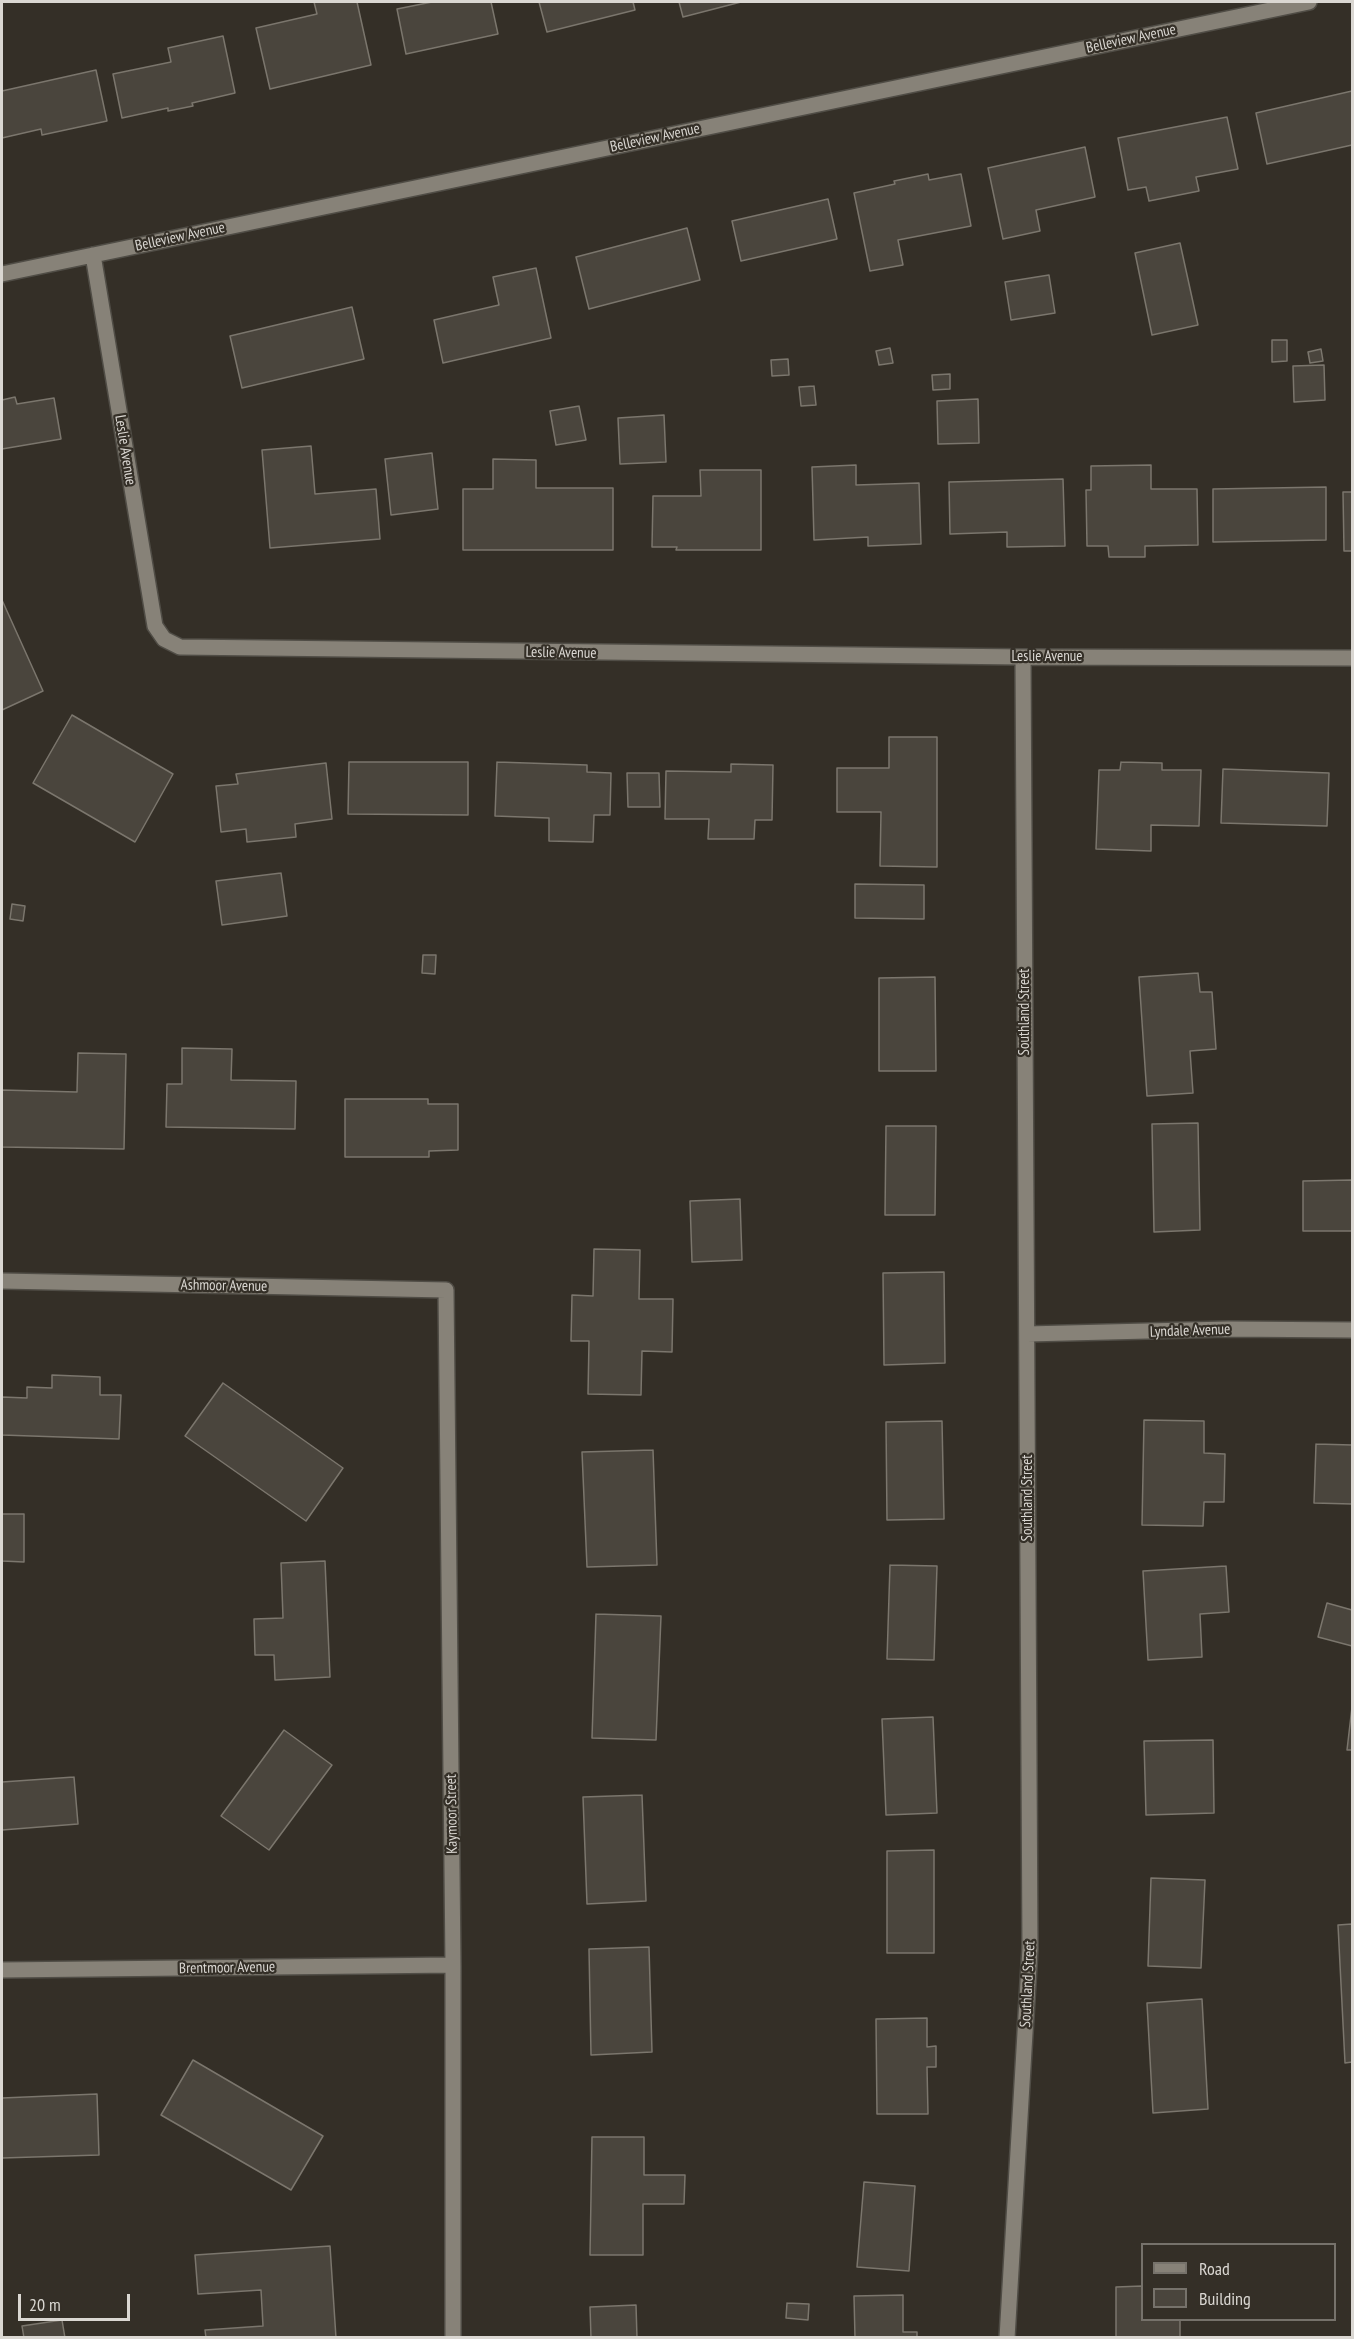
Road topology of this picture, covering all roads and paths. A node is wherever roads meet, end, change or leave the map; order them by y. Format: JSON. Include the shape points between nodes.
{"nodes":[{"id":1,"x":1309,"y":2,"type":"edge"},
{"id":2,"x":93,"y":255,"type":"junction"},
{"id":3,"x":2,"y":274,"type":"edge"},
{"id":4,"x":1023,"y":657,"type":"junction"},
{"id":5,"x":1353,"y":658,"type":"edge"},
{"id":6,"x":2,"y":1281,"type":"edge"},
{"id":7,"x":446,"y":1290,"type":"joint"},
{"id":8,"x":1353,"y":1330,"type":"edge"},
{"id":9,"x":1028,"y":1334,"type":"junction"},
{"id":10,"x":453,"y":1965,"type":"junction"},
{"id":11,"x":2,"y":1970,"type":"edge"},
{"id":12,"x":453,"y":2337,"type":"edge"},
{"id":13,"x":1007,"y":2337,"type":"edge"}],
"edges":[{"from":1,"to":2,"type":"street","name":"Belleview Avenue"},
{"from":2,"to":3,"type":"street","name":"Belleview Avenue"},
{"from":2,"to":4,"type":"street","name":"Leslie Avenue","via":[[154,626],[164,639],[180,647]]},
{"from":4,"to":5,"type":"street","name":"Leslie Avenue"},
{"from":4,"to":9,"type":"street","name":"Southland Street"},
{"from":6,"to":7,"type":"street","name":"Ashmoor Avenue"},
{"from":7,"to":10,"type":"street","name":"Kaymoor Street"},
{"from":8,"to":9,"type":"street","name":"Lyndale Avenue"},
{"from":9,"to":13,"type":"street","name":"Southland Street","via":[[1030,1948]]},
{"from":10,"to":11,"type":"street","name":"Brentmoor Avenue"},
{"from":10,"to":12,"type":"street","name":"Kaymoor Street"}]}
